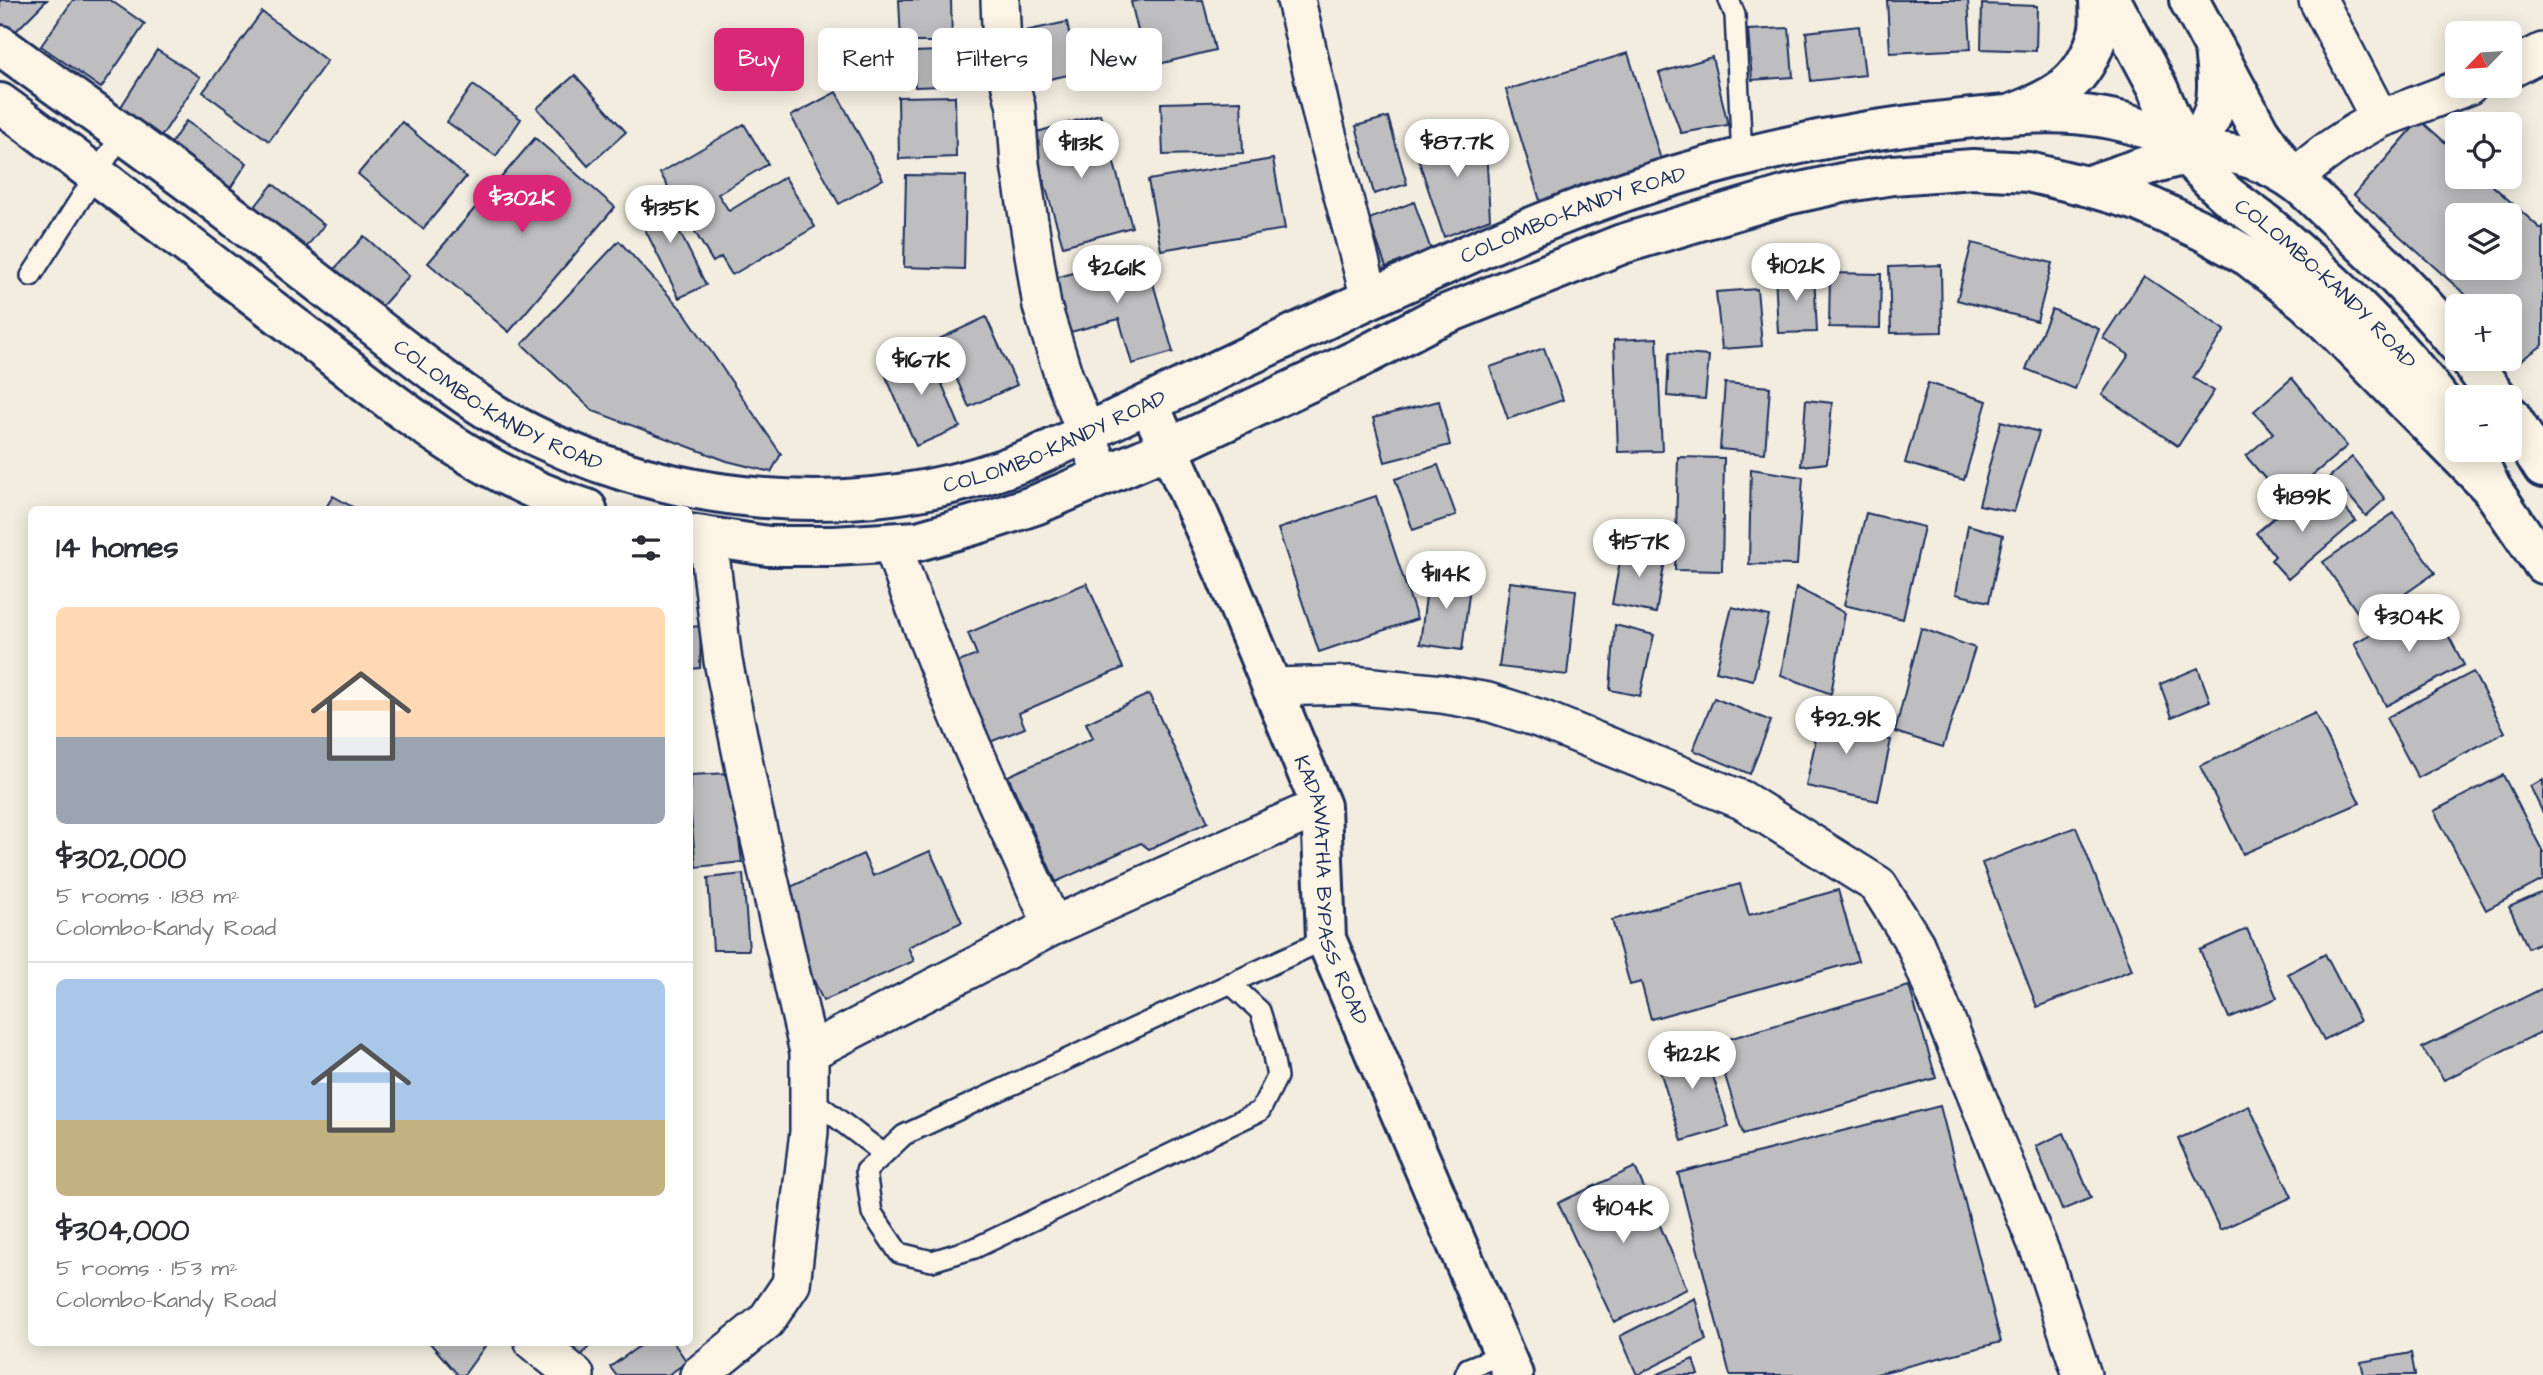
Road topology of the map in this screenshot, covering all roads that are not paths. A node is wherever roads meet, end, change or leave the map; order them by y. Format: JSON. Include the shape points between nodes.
{"nodes":[{"id":1,"x":1000,"y":0,"type":"edge"},
{"id":2,"x":1296,"y":0,"type":"edge"},
{"id":3,"x":1729,"y":0,"type":"edge"},
{"id":4,"x":2099,"y":0,"type":"edge"},
{"id":5,"x":2111,"y":0,"type":"edge"},
{"id":6,"x":2189,"y":0,"type":"edge"},
{"id":7,"x":2318,"y":0,"type":"edge"},
{"id":8,"x":0,"y":45,"type":"edge"},
{"id":9,"x":2214,"y":49,"type":"junction"},
{"id":10,"x":2543,"y":52,"type":"edge"},
{"id":11,"x":2522,"y":63,"type":"edge"},
{"id":12,"x":2445,"y":95,"type":"edge"},
{"id":13,"x":0,"y":103,"type":"edge"},
{"id":14,"x":2014,"y":113,"type":"junction"},
{"id":15,"x":2380,"y":119,"type":"junction"},
{"id":16,"x":122,"y":134,"type":"junction"},
{"id":17,"x":2187,"y":154,"type":"junction"},
{"id":18,"x":1742,"y":157,"type":"junction"},
{"id":19,"x":96,"y":173,"type":"junction"},
{"id":20,"x":2293,"y":180,"type":"junction"},
{"id":21,"x":2086,"y":186,"type":"junction"},
{"id":22,"x":31,"y":276,"type":"dead end"},
{"id":23,"x":1370,"y":298,"type":"junction"},
{"id":24,"x":2445,"y":330,"type":"edge"},
{"id":25,"x":1149,"y":404,"type":"junction"},
{"id":26,"x":2445,"y":406,"type":"edge"},
{"id":27,"x":1085,"y":434,"type":"junction"},
{"id":28,"x":2522,"y":434,"type":"edge"},
{"id":29,"x":1169,"y":448,"type":"junction"},
{"id":30,"x":2479,"y":462,"type":"edge"},
{"id":31,"x":2543,"y":468,"type":"edge"},
{"id":32,"x":1103,"y":476,"type":"junction"},
{"id":33,"x":2491,"y":488,"type":"junction"},
{"id":34,"x":580,"y":506,"type":"edge"},
{"id":35,"x":699,"y":536,"type":"edge"},
{"id":36,"x":892,"y":543,"type":"junction"},
{"id":37,"x":2543,"y":564,"type":"edge"},
{"id":38,"x":1271,"y":687,"type":"junction"},
{"id":39,"x":1321,"y":806,"type":"junction"},
{"id":40,"x":1054,"y":926,"type":"junction"},
{"id":41,"x":1326,"y":939,"type":"junction"},
{"id":42,"x":1230,"y":984,"type":"junction"},
{"id":43,"x":809,"y":1052,"type":"junction"},
{"id":44,"x":809,"y":1097,"type":"junction"},
{"id":45,"x":884,"y":1154,"type":"junction"},
{"id":46,"x":539,"y":1346,"type":"edge"},
{"id":47,"x":1509,"y":1364,"type":"edge"},
{"id":48,"x":575,"y":1375,"type":"edge"},
{"id":49,"x":699,"y":1375,"type":"edge"},
{"id":50,"x":1465,"y":1375,"type":"edge"},
{"id":51,"x":2082,"y":1375,"type":"edge"}],
"edges":[{"from":1,"to":27,"type":"street","via":[[1002,50],[1016,107],[1042,306]]},
{"from":2,"to":23,"type":"street"},
{"from":3,"to":18,"type":"lane","via":[[1735,15]]},
{"from":4,"to":14,"type":"main road","via":[[2099,31],[2079,73],[2052,98]]},
{"from":5,"to":17,"type":"main road"},
{"from":6,"to":9,"type":"main road"},
{"from":7,"to":15,"type":"street"},
{"from":8,"to":16,"type":"main road","name":"COLOMBO-KANDY ROAD"},
{"from":9,"to":17,"type":"main road","via":[[2219,83],[2216,108],[2207,130]]},
{"from":9,"to":20,"type":"main road","via":[[2259,131]]},
{"from":10,"to":11,"type":"street"},
{"from":12,"to":15,"type":"street"},
{"from":13,"to":19,"type":"main road"},
{"from":14,"to":17,"type":"main road","name":"COLOMBO-KANDY ROAD","via":[[2086,115],[2116,121],[2165,138]]},
{"from":14,"to":18,"type":"main road","name":"COLOMBO-KANDY ROAD","via":[[1869,129]]},
{"from":15,"to":20,"type":"street","via":[[2318,156]]},
{"from":16,"to":19,"type":"lane"},
{"from":16,"to":27,"type":"main road","name":"COLOMBO-KANDY ROAD","via":[[474,401],[532,434],[634,475],[688,489],[744,496],[869,497],[983,477]]},
{"from":17,"to":20,"type":"main road","via":[[2238,155]]},
{"from":17,"to":21,"type":"main road"},
{"from":17,"to":26,"type":"main road","name":"COLOMBO-KANDY ROAD","via":[[2207,177],[2345,295],[2423,376]]},
{"from":18,"to":23,"type":"main road","name":"COLOMBO-KANDY ROAD","via":[[1563,215]]},
{"from":19,"to":22,"type":"lane"},
{"from":19,"to":34,"type":"main road","via":[[428,428],[514,479]]},
{"from":20,"to":24,"type":"main road","via":[[2411,291]]},
{"from":21,"to":29,"type":"main road","via":[[2028,172],[1973,169],[1893,175],[1787,195],[1622,244],[1434,320]]},
{"from":21,"to":33,"type":"main road","via":[[2140,202],[2249,257],[2340,335]]},
{"from":23,"to":25,"type":"main road","name":"COLOMBO-KANDY ROAD"},
{"from":25,"to":27,"type":"main road","name":"COLOMBO-KANDY ROAD"},
{"from":25,"to":29,"type":"main road","name":"KADAWATHA BYPASS ROAD"},
{"from":27,"to":32,"type":"street"},
{"from":28,"to":31,"type":"main road"},
{"from":29,"to":32,"type":"main road"},
{"from":29,"to":38,"type":"main road","name":"KADAWATHA BYPASS ROAD"},
{"from":30,"to":33,"type":"main road"},
{"from":32,"to":36,"type":"main road","via":[[1005,516],[918,541]]},
{"from":33,"to":37,"type":"main road"},
{"from":35,"to":36,"type":"main road","via":[[768,546]]},
{"from":35,"to":43,"type":"street","via":[[753,809]]},
{"from":36,"to":40,"type":"street","via":[[954,707]]},
{"from":38,"to":39,"type":"main road","name":"KADAWATHA BYPASS ROAD"},
{"from":38,"to":51,"type":"street","via":[[1353,685],[1488,702],[1742,800],[1878,885],[1915,944],[2046,1266]]},
{"from":39,"to":40,"type":"street"},
{"from":39,"to":41,"type":"main road","name":"KADAWATHA BYPASS ROAD"},
{"from":40,"to":43,"type":"street"},
{"from":41,"to":42,"type":"lane"},
{"from":41,"to":47,"type":"main road","name":"KADAWATHA BYPASS ROAD"},
{"from":42,"to":45,"type":"lane","via":[[905,1135]]},
{"from":42,"to":45,"type":"lane","via":[[1260,1011],[1272,1050],[1277,1077],[1261,1111],[975,1248],[932,1261],[900,1253],[872,1213],[866,1171]]},
{"from":43,"to":44,"type":"street"},
{"from":44,"to":45,"type":"lane"},
{"from":44,"to":49,"type":"street","via":[[791,1284],[766,1321]]},
{"from":46,"to":48,"type":"street"},
{"from":47,"to":50,"type":"lane","via":[[1468,1368]]}]}
